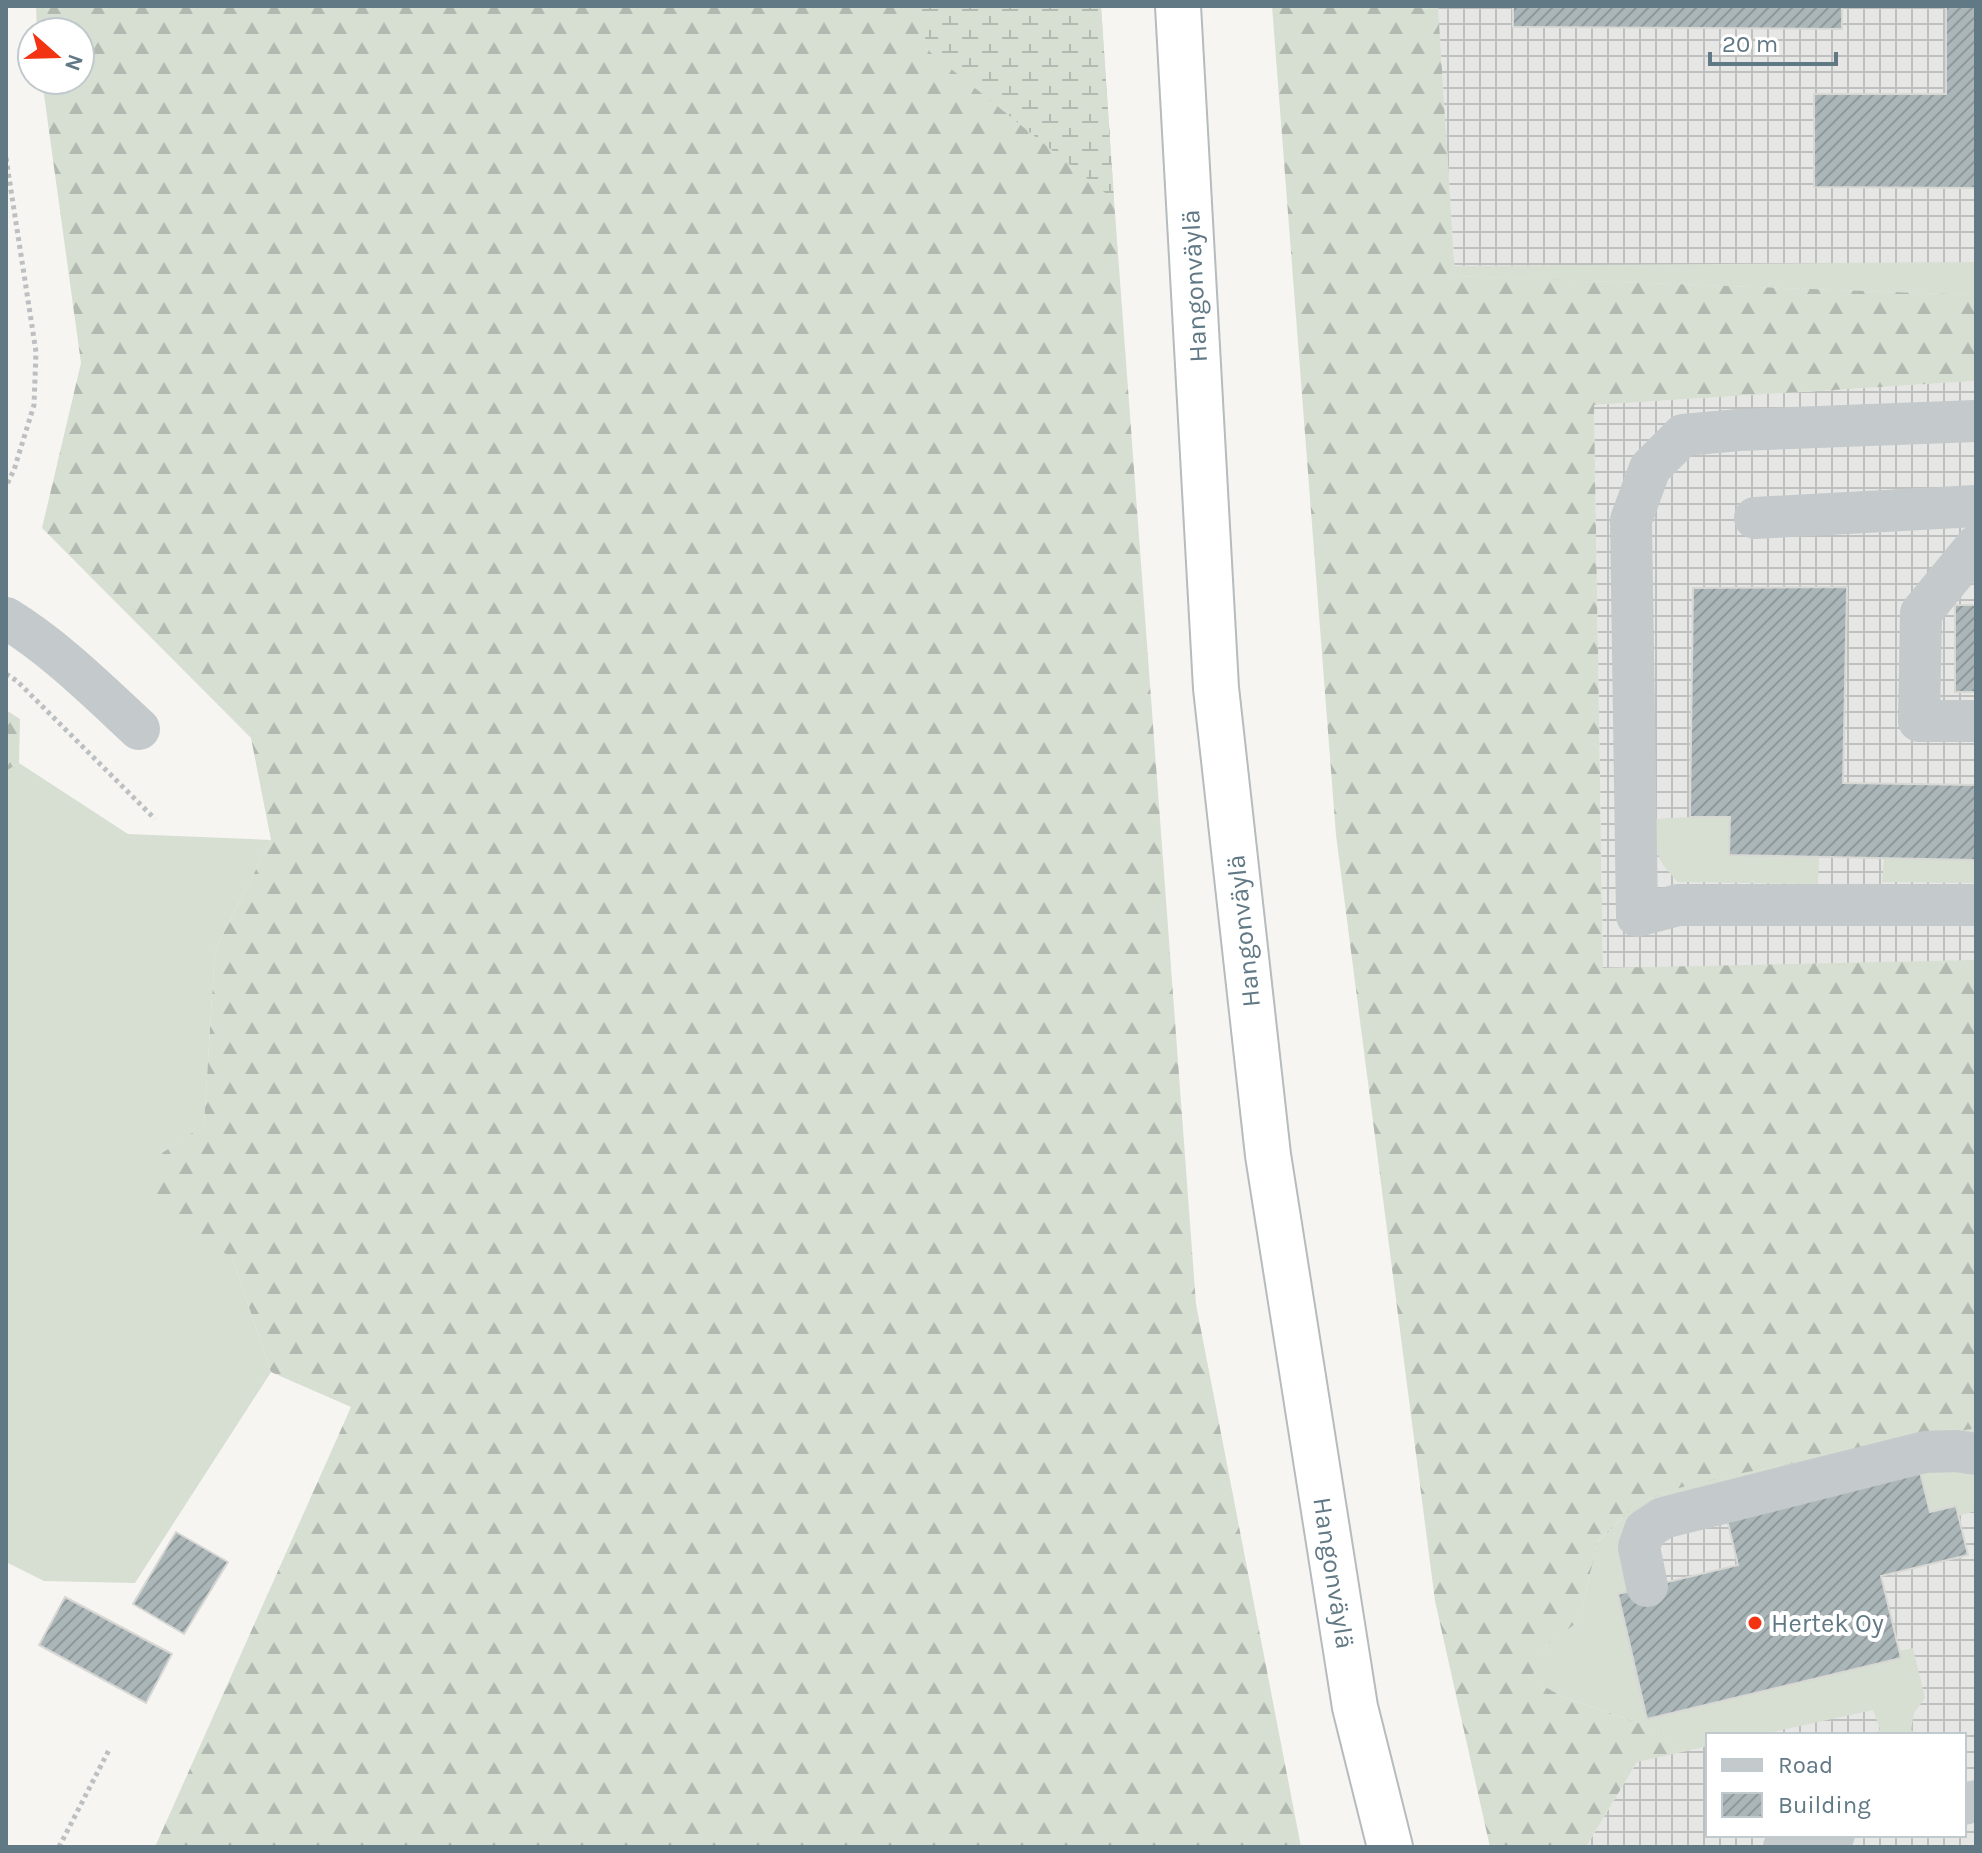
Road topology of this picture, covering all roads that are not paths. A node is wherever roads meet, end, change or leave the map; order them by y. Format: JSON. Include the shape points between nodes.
{"nodes":[{"id":1,"x":1178,"y":6,"type":"edge"},
{"id":2,"x":1976,"y":421,"type":"edge"},
{"id":3,"x":1976,"y":506,"type":"edge"},
{"id":4,"x":1755,"y":518,"type":"dead end"},
{"id":5,"x":1976,"y":546,"type":"edge"},
{"id":6,"x":6,"y":618,"type":"edge"},
{"id":7,"x":1976,"y":721,"type":"edge"},
{"id":8,"x":139,"y":729,"type":"dead end"},
{"id":9,"x":1976,"y":905,"type":"edge"},
{"id":10,"x":1976,"y":1454,"type":"edge"},
{"id":11,"x":1647,"y":1586,"type":"dead end"},
{"id":12,"x":1826,"y":1837,"type":"edge"},
{"id":13,"x":1390,"y":1847,"type":"edge"},
{"id":14,"x":1784,"y":1847,"type":"edge"}],
"edges":[{"from":1,"to":13,"type":"highway","name":"Hangonväylä","via":[[1216,688],[1268,1155],[1355,1707]]},
{"from":2,"to":9,"type":"street","via":[[1683,435],[1650,468],[1631,520],[1637,916],[1678,905]]},
{"from":3,"to":4,"type":"street"},
{"from":5,"to":7,"type":"street","via":[[1921,613],[1919,721]]},
{"from":6,"to":8,"type":"street","via":[[55,653]]},
{"from":10,"to":11,"type":"street","via":[[1925,1452],[1663,1518],[1645,1530],[1639,1547]]},
{"from":12,"to":14,"type":"street"}]}
